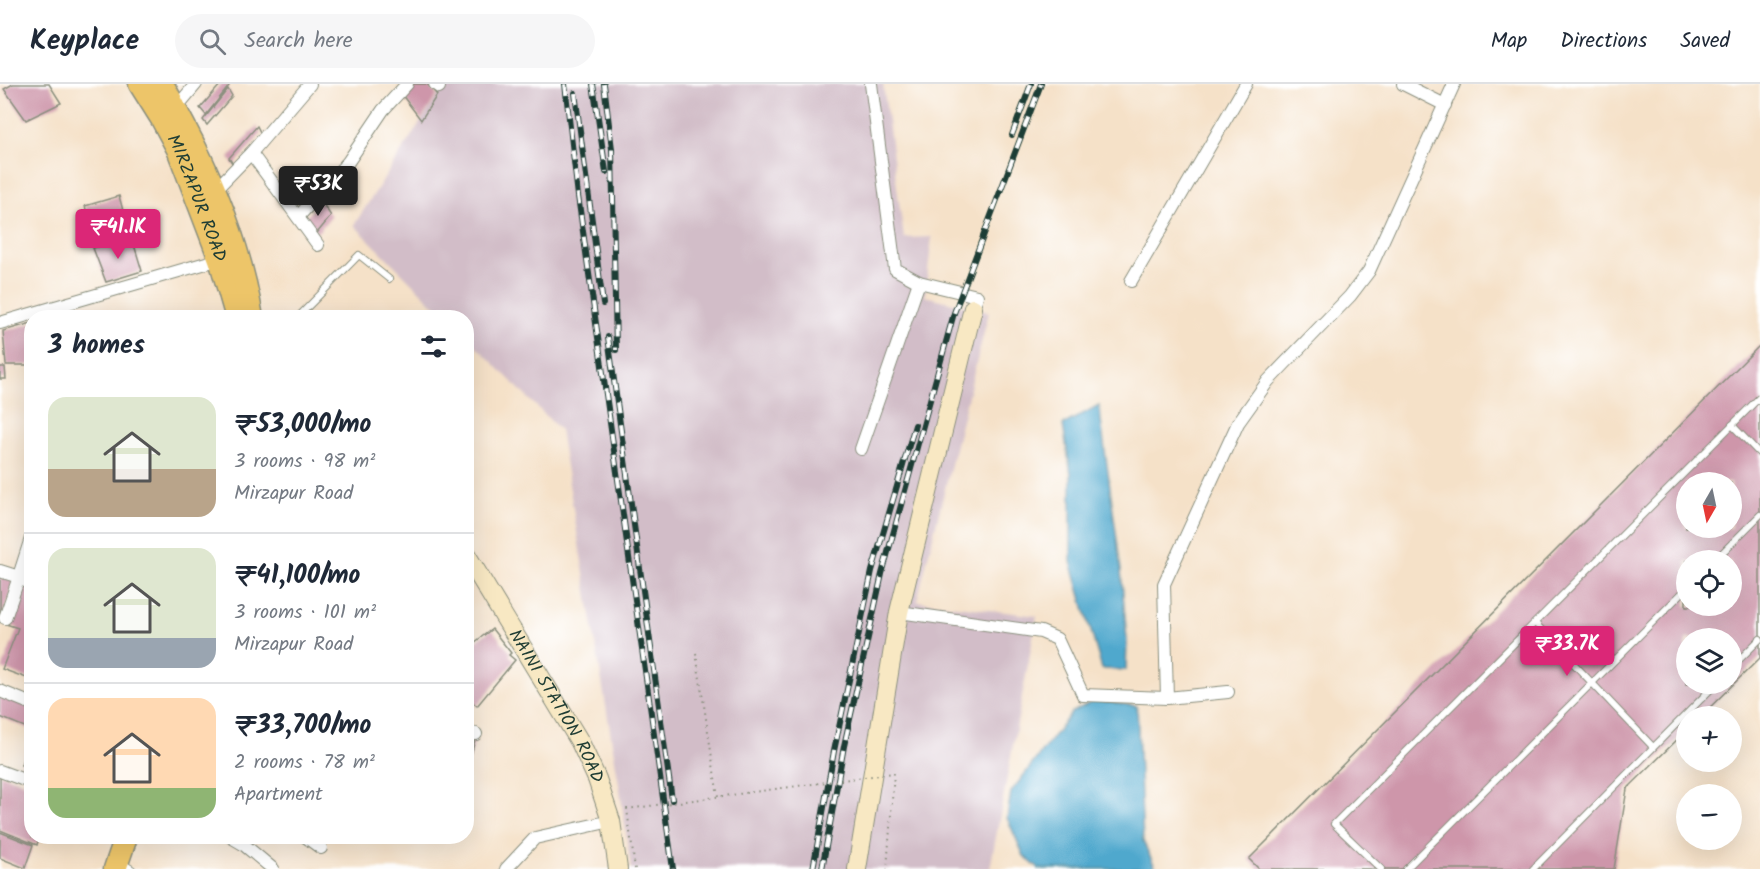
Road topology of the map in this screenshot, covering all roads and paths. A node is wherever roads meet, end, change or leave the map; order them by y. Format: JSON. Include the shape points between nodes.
{"nodes":[{"id":1,"x":140,"y":84,"type":"edge"},
{"id":2,"x":162,"y":84,"type":"edge"},
{"id":3,"x":196,"y":84,"type":"edge"},
{"id":4,"x":310,"y":84,"type":"edge"},
{"id":5,"x":407,"y":84,"type":"edge"},
{"id":6,"x":871,"y":84,"type":"edge"},
{"id":7,"x":1246,"y":84,"type":"edge"},
{"id":8,"x":1403,"y":84,"type":"edge"},
{"id":9,"x":1454,"y":84,"type":"edge"},
{"id":10,"x":1445,"y":105,"type":"junction"},
{"id":11,"x":175,"y":109,"type":"junction"},
{"id":12,"x":252,"y":153,"type":"junction"},
{"id":13,"x":214,"y":191,"type":"junction"},
{"id":14,"x":298,"y":217,"type":"junction"},
{"id":15,"x":318,"y":245,"type":"dead end"},
{"id":16,"x":220,"y":259,"type":"junction"},
{"id":17,"x":389,"y":279,"type":"dead end"},
{"id":18,"x":1131,"y":281,"type":"dead end"},
{"id":19,"x":919,"y":282,"type":"junction"},
{"id":20,"x":973,"y":308,"type":"joint"},
{"id":21,"x":45,"y":310,"type":"edge"},
{"id":22,"x":235,"y":310,"type":"edge"},
{"id":23,"x":251,"y":310,"type":"edge"},
{"id":24,"x":305,"y":310,"type":"edge"},
{"id":25,"x":24,"y":316,"type":"edge"},
{"id":26,"x":0,"y":323,"type":"edge"},
{"id":27,"x":1760,"y":397,"type":"edge"},
{"id":28,"x":1732,"y":425,"type":"junction"},
{"id":29,"x":861,"y":449,"type":"dead end"},
{"id":30,"x":1760,"y":454,"type":"edge"},
{"id":31,"x":1760,"y":515,"type":"edge"},
{"id":32,"x":1725,"y":550,"type":"edge"},
{"id":33,"x":24,"y":561,"type":"edge"},
{"id":34,"x":474,"y":567,"type":"edge"},
{"id":35,"x":0,"y":571,"type":"edge"},
{"id":36,"x":19,"y":577,"type":"junction"},
{"id":37,"x":24,"y":581,"type":"edge"},
{"id":38,"x":1676,"y":599,"type":"edge"},
{"id":39,"x":898,"y":612,"type":"junction"},
{"id":40,"x":5,"y":618,"type":"dead end"},
{"id":41,"x":1535,"y":623,"type":"junction"},
{"id":42,"x":1760,"y":639,"type":"edge"},
{"id":43,"x":696,"y":653,"type":"dead end"},
{"id":44,"x":1742,"y":657,"type":"edge"},
{"id":45,"x":1592,"y":683,"type":"junction"},
{"id":46,"x":0,"y":691,"type":"edge"},
{"id":47,"x":1228,"y":692,"type":"dead end"},
{"id":48,"x":1706,"y":694,"type":"edge"},
{"id":49,"x":1167,"y":698,"type":"junction"},
{"id":50,"x":24,"y":701,"type":"edge"},
{"id":51,"x":1653,"y":747,"type":"junction"},
{"id":52,"x":0,"y":771,"type":"edge"},
{"id":53,"x":24,"y":780,"type":"edge"},
{"id":54,"x":718,"y":797,"type":"junction"},
{"id":55,"x":611,"y":821,"type":"junction"},
{"id":56,"x":112,"y":844,"type":"edge"},
{"id":57,"x":124,"y":844,"type":"edge"},
{"id":58,"x":243,"y":844,"type":"edge"},
{"id":59,"x":316,"y":844,"type":"edge"},
{"id":60,"x":321,"y":848,"type":"dead end"},
{"id":61,"x":117,"y":867,"type":"edge"},
{"id":62,"x":273,"y":869,"type":"edge"},
{"id":63,"x":506,"y":869,"type":"edge"},
{"id":64,"x":618,"y":869,"type":"edge"},
{"id":65,"x":635,"y":869,"type":"edge"},
{"id":66,"x":856,"y":869,"type":"edge"},
{"id":67,"x":886,"y":869,"type":"edge"},
{"id":68,"x":1381,"y":869,"type":"edge"},
{"id":69,"x":1406,"y":869,"type":"edge"},
{"id":70,"x":1533,"y":869,"type":"edge"}],
"edges":[{"from":1,"to":16,"type":"highway","name":"MIRZAPUR ROAD","via":[[177,149]]},
{"from":2,"to":11,"type":"highway","name":"MIRZAPUR ROAD"},
{"from":3,"to":11,"type":"street"},
{"from":4,"to":12,"type":"street"},
{"from":5,"to":14,"type":"street","via":[[383,110],[348,162]]},
{"from":6,"to":19,"type":"street","via":[[895,269]]},
{"from":7,"to":18,"type":"street"},
{"from":8,"to":10,"type":"street"},
{"from":9,"to":10,"type":"street"},
{"from":10,"to":49,"type":"street","via":[[1369,271],[1268,381],[1238,423],[1164,584]]},
{"from":11,"to":13,"type":"highway","name":"MIRZAPUR ROAD"},
{"from":12,"to":13,"type":"street"},
{"from":12,"to":14,"type":"street"},
{"from":13,"to":23,"type":"highway","name":"MIRZAPUR ROAD","via":[[239,261]]},
{"from":14,"to":15,"type":"street"},
{"from":16,"to":21,"type":"street"},
{"from":16,"to":22,"type":"highway","name":"MIRZAPUR ROAD"},
{"from":17,"to":24,"type":"lane","via":[[358,255]]},
{"from":19,"to":20,"type":"street","via":[[977,296]]},
{"from":19,"to":29,"type":"street"},
{"from":20,"to":39,"type":"street"},
{"from":25,"to":26,"type":"street"},
{"from":27,"to":28,"type":"lane"},
{"from":28,"to":30,"type":"lane"},
{"from":28,"to":41,"type":"lane"},
{"from":31,"to":32,"type":"lane"},
{"from":33,"to":36,"type":"street"},
{"from":34,"to":55,"type":"street","name":"NAINI STATION ROAD","via":[[580,742]]},
{"from":35,"to":36,"type":"street"},
{"from":36,"to":37,"type":"street"},
{"from":36,"to":40,"type":"street"},
{"from":38,"to":45,"type":"lane"},
{"from":39,"to":49,"type":"street","via":[[1041,632],[1058,639],[1083,695]]},
{"from":39,"to":66,"type":"street"},
{"from":41,"to":45,"type":"lane"},
{"from":41,"to":68,"type":"lane","via":[[1334,824]]},
{"from":42,"to":44,"type":"lane"},
{"from":43,"to":54,"type":"path"},
{"from":45,"to":51,"type":"lane"},
{"from":45,"to":69,"type":"lane"},
{"from":46,"to":50,"type":"street"},
{"from":47,"to":49,"type":"street"},
{"from":48,"to":51,"type":"lane"},
{"from":51,"to":70,"type":"lane"},
{"from":52,"to":53,"type":"street"},
{"from":54,"to":65,"type":"path","bridge":true,"via":[[627,809]]},
{"from":54,"to":67,"type":"path","bridge":true,"via":[[894,773]]},
{"from":55,"to":63,"type":"street","via":[[536,838]]},
{"from":55,"to":64,"type":"street","name":"NAINI STATION ROAD"},
{"from":56,"to":61,"type":"highway"},
{"from":57,"to":61,"type":"highway"},
{"from":58,"to":62,"type":"street"},
{"from":59,"to":60,"type":"street"}]}
